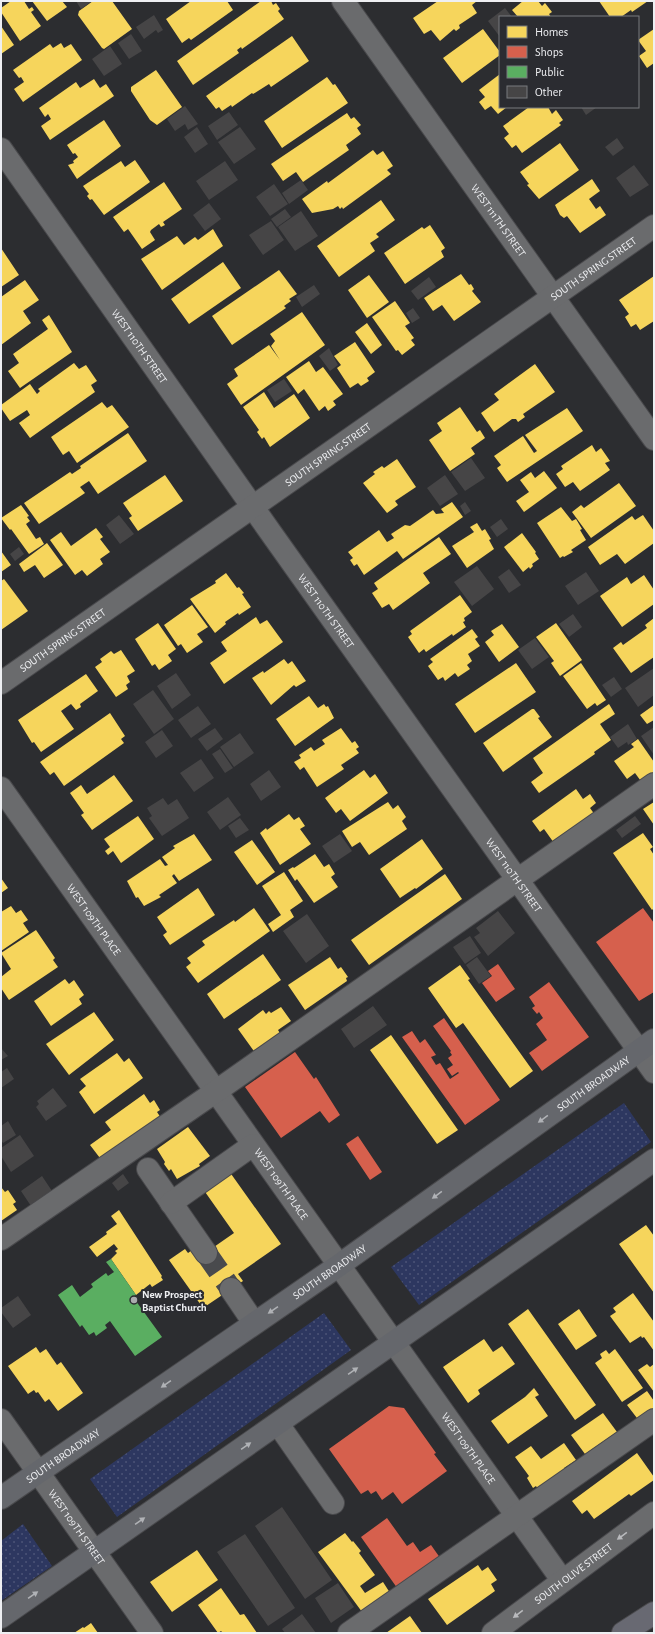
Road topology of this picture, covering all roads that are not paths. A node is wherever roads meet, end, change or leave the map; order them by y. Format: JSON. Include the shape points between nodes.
{"nodes":[{"id":1,"x":343,"y":1,"type":"edge"},
{"id":2,"x":1,"y":149,"type":"edge"},
{"id":3,"x":654,"y":226,"type":"edge"},
{"id":4,"x":553,"y":296,"type":"junction"},
{"id":5,"x":654,"y":439,"type":"edge"},
{"id":6,"x":252,"y":507,"type":"junction"},
{"id":7,"x":1,"y":683,"type":"edge"},
{"id":8,"x":654,"y":784,"type":"edge"},
{"id":9,"x":1,"y":788,"type":"edge"},
{"id":10,"x":516,"y":880,"type":"junction"},
{"id":11,"x":646,"y":1045,"type":"edge"},
{"id":12,"x":654,"y":1072,"type":"edge"},
{"id":13,"x":215,"y":1092,"type":"junction"},
{"id":14,"x":253,"y":1145,"type":"junction"},
{"id":15,"x":654,"y":1160,"type":"edge"},
{"id":16,"x":148,"y":1170,"type":"dead end"},
{"id":17,"x":171,"y":1203,"type":"junction"},
{"id":18,"x":1,"y":1239,"type":"edge"},
{"id":19,"x":206,"y":1253,"type":"tunnel mouth"},
{"id":20,"x":338,"y":1266,"type":"junction"},
{"id":21,"x":231,"y":1289,"type":"tunnel mouth"},
{"id":22,"x":254,"y":1323,"type":"junction"},
{"id":23,"x":392,"y":1343,"type":"junction"},
{"id":24,"x":1,"y":1420,"type":"edge"},
{"id":25,"x":654,"y":1420,"type":"edge"},
{"id":26,"x":278,"y":1424,"type":"junction"},
{"id":27,"x":38,"y":1472,"type":"junction"},
{"id":28,"x":1,"y":1498,"type":"edge"},
{"id":29,"x":333,"y":1503,"type":"dead end"},
{"id":30,"x":1,"y":1506,"type":"edge"},
{"id":31,"x":654,"y":1513,"type":"edge"},
{"id":32,"x":517,"y":1517,"type":"junction"},
{"id":33,"x":94,"y":1552,"type":"junction"},
{"id":34,"x":562,"y":1580,"type":"junction"},
{"id":35,"x":654,"y":1613,"type":"edge"},
{"id":36,"x":1,"y":1617,"type":"edge"},
{"id":37,"x":152,"y":1633,"type":"edge"},
{"id":38,"x":349,"y":1633,"type":"edge"},
{"id":39,"x":493,"y":1633,"type":"edge"},
{"id":40,"x":623,"y":1633,"type":"edge"}],
"edges":[{"from":1,"to":4,"type":"street","name":"WEST 111TH STREET"},
{"from":2,"to":6,"type":"street","name":"WEST 110TH STREET"},
{"from":3,"to":4,"type":"street","name":"SOUTH SPRING STREET"},
{"from":4,"to":5,"type":"street","name":"WEST 111TH STREET"},
{"from":4,"to":6,"type":"street","name":"SOUTH SPRING STREET"},
{"from":6,"to":7,"type":"street","name":"SOUTH SPRING STREET"},
{"from":6,"to":10,"type":"street","name":"WEST 110TH STREET"},
{"from":8,"to":10,"type":"street"},
{"from":9,"to":13,"type":"street","name":"WEST 109TH PLACE"},
{"from":10,"to":11,"type":"street","name":"WEST 110TH STREET"},
{"from":10,"to":13,"type":"street"},
{"from":11,"to":12,"type":"street","name":"WEST 110TH STREET"},
{"from":11,"to":20,"type":"main road","name":"SOUTH BROADWAY","one_way":true},
{"from":13,"to":14,"type":"street","name":"WEST 109TH PLACE"},
{"from":13,"to":18,"type":"street"},
{"from":14,"to":17,"type":"street"},
{"from":14,"to":20,"type":"street","name":"WEST 109TH PLACE"},
{"from":15,"to":23,"type":"main road"},
{"from":16,"to":17,"type":"street"},
{"from":17,"to":19,"type":"street"},
{"from":20,"to":22,"type":"main road","name":"SOUTH BROADWAY","one_way":true},
{"from":20,"to":23,"type":"street","name":"WEST 109TH PLACE"},
{"from":21,"to":22,"type":"street"},
{"from":22,"to":27,"type":"main road","name":"SOUTH BROADWAY","one_way":true},
{"from":26,"to":23,"type":"main road","one_way":true},
{"from":23,"to":32,"type":"street","name":"WEST 109TH PLACE"},
{"from":24,"to":27,"type":"street","name":"WEST 109TH STREET"},
{"from":25,"to":32,"type":"street"},
{"from":26,"to":29,"type":"street"},
{"from":33,"to":26,"type":"main road","one_way":true},
{"from":27,"to":28,"type":"main road","name":"SOUTH BROADWAY"},
{"from":27,"to":30,"type":"main road"},
{"from":27,"to":33,"type":"street","name":"WEST 109TH STREET"},
{"from":31,"to":34,"type":"street","name":"SOUTH OLIVE STREET","one_way":true},
{"from":32,"to":34,"type":"street","name":"WEST 109TH PLACE"},
{"from":32,"to":38,"type":"street"},
{"from":36,"to":33,"type":"main road","one_way":true},
{"from":33,"to":37,"type":"street","name":"WEST 109TH STREET"},
{"from":34,"to":39,"type":"street","name":"SOUTH OLIVE STREET","one_way":true},
{"from":35,"to":40,"type":"highway"}]}
